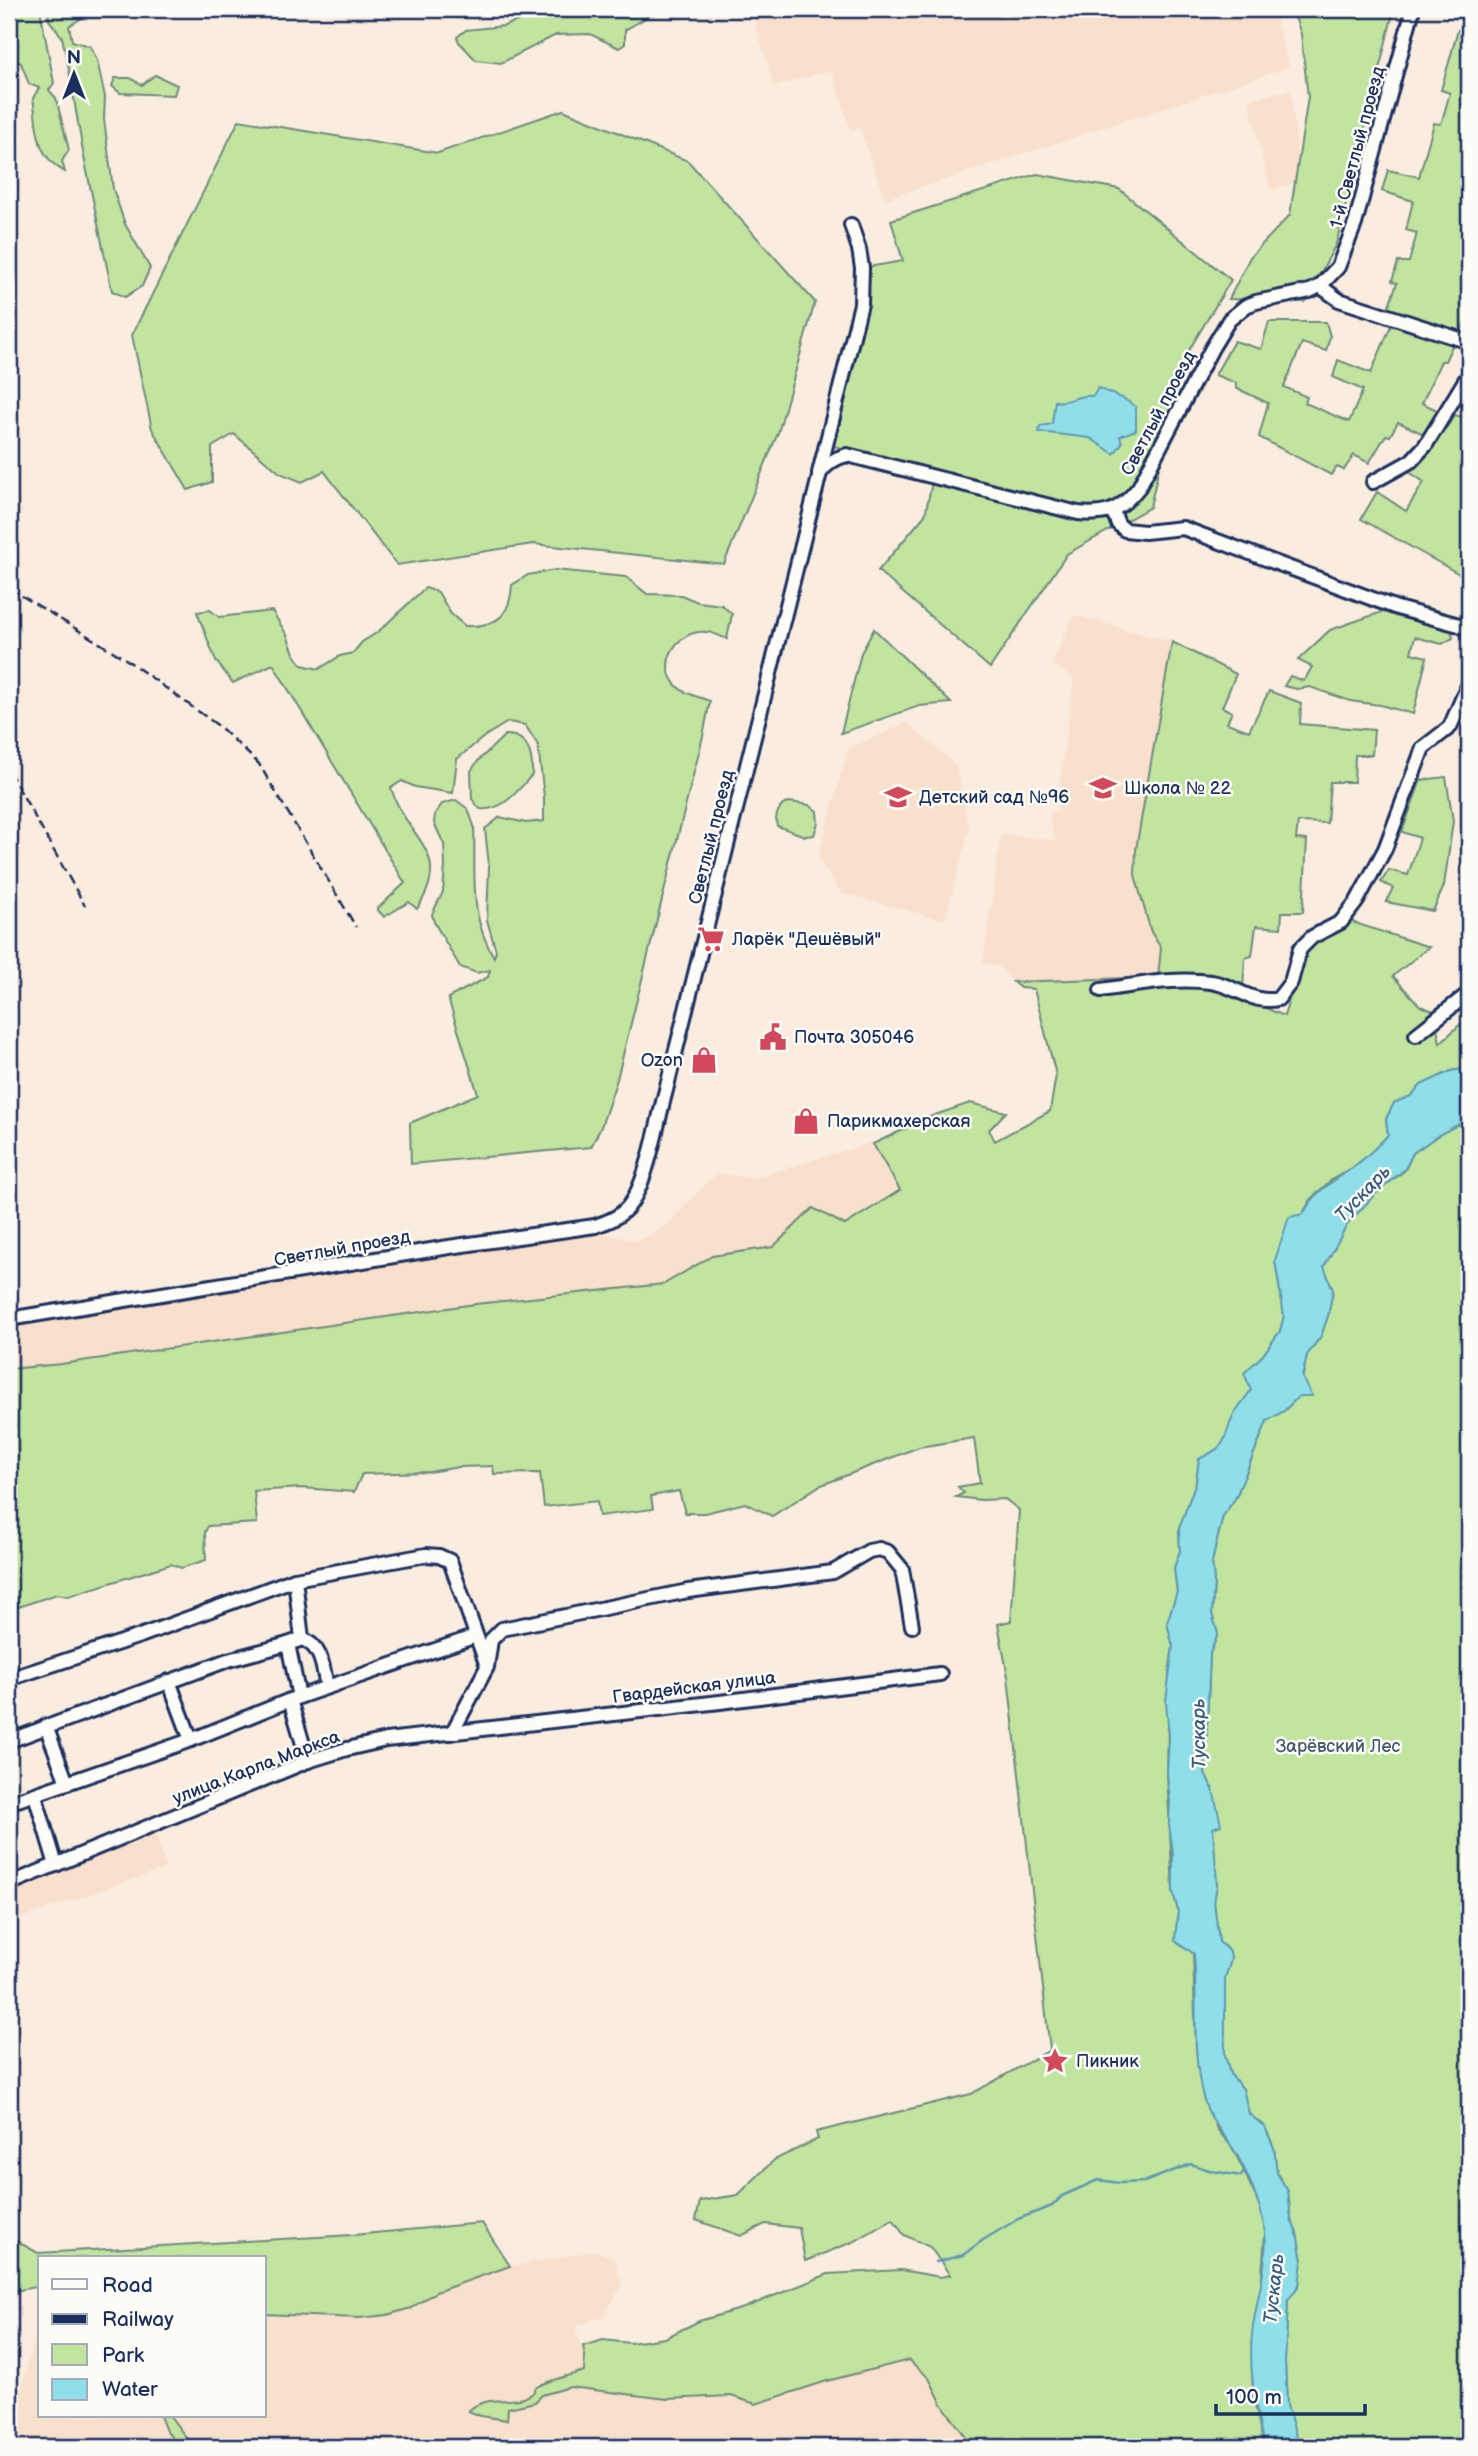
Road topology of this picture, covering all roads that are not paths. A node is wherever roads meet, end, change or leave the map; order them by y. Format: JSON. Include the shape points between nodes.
{"nodes":[{"id":1,"x":1413,"y":9,"type":"edge"},
{"id":2,"x":851,"y":225,"type":"dead end"},
{"id":3,"x":1320,"y":286,"type":"junction"},
{"id":4,"x":1469,"y":342,"type":"edge"},
{"id":5,"x":1469,"y":374,"type":"edge"},
{"id":6,"x":1373,"y":482,"type":"dead end"},
{"id":7,"x":816,"y":483,"type":"junction"},
{"id":8,"x":1113,"y":511,"type":"junction"},
{"id":9,"x":1469,"y":630,"type":"edge"},
{"id":10,"x":1469,"y":683,"type":"edge"},
{"id":11,"x":1101,"y":990,"type":"dead end"},
{"id":12,"x":1469,"y":993,"type":"edge"},
{"id":13,"x":1416,"y":1035,"type":"dead end"},
{"id":14,"x":9,"y":1319,"type":"edge"},
{"id":15,"x":295,"y":1579,"type":"junction"},
{"id":16,"x":912,"y":1626,"type":"dead end"},
{"id":17,"x":476,"y":1636,"type":"junction"},
{"id":18,"x":302,"y":1639,"type":"junction"},
{"id":19,"x":288,"y":1644,"type":"junction"},
{"id":20,"x":487,"y":1667,"type":"junction"},
{"id":21,"x":940,"y":1674,"type":"dead end"},
{"id":22,"x":9,"y":1679,"type":"edge"},
{"id":23,"x":169,"y":1681,"type":"junction"},
{"id":24,"x":327,"y":1687,"type":"junction"},
{"id":25,"x":294,"y":1698,"type":"junction"},
{"id":26,"x":46,"y":1727,"type":"junction"},
{"id":27,"x":452,"y":1733,"type":"junction"},
{"id":28,"x":191,"y":1740,"type":"junction"},
{"id":29,"x":9,"y":1741,"type":"edge"},
{"id":30,"x":308,"y":1761,"type":"junction"},
{"id":31,"x":67,"y":1783,"type":"junction"},
{"id":32,"x":35,"y":1795,"type":"junction"},
{"id":33,"x":9,"y":1803,"type":"edge"},
{"id":34,"x":56,"y":1865,"type":"junction"},
{"id":35,"x":9,"y":1884,"type":"edge"}],
"edges":[{"from":1,"to":3,"type":"street","name":"1-й Светлый проезд","via":[[1350,241],[1338,267]]},
{"from":2,"to":7,"type":"street","via":[[862,268],[861,304]]},
{"from":3,"to":4,"type":"street","via":[[1339,300]]},
{"from":3,"to":8,"type":"street","name":"Светлый проезд","via":[[1300,295],[1256,302],[1229,320],[1139,487]]},
{"from":5,"to":6,"type":"street","via":[[1425,446],[1411,461]]},
{"from":7,"to":8,"type":"street","name":"Светлый проезд","via":[[827,464],[847,455],[1078,513]]},
{"from":7,"to":14,"type":"street","name":"Светлый проезд","via":[[662,1106],[641,1185],[626,1210],[595,1226]]},
{"from":8,"to":9,"type":"street","via":[[1125,530],[1183,528]]},
{"from":10,"to":11,"type":"street","via":[[1450,727],[1423,748],[1385,849],[1357,901],[1341,922],[1300,949],[1291,982],[1278,999],[1267,1002],[1213,982],[1176,980]]},
{"from":12,"to":13,"type":"street"},
{"from":15,"to":17,"type":"street","via":[[439,1556],[450,1562]]},
{"from":15,"to":18,"type":"street"},
{"from":15,"to":22,"type":"street"},
{"from":16,"to":20,"type":"street","via":[[902,1569],[888,1552],[878,1549],[833,1572],[688,1591],[502,1629],[491,1640]]},
{"from":17,"to":20,"type":"street"},
{"from":17,"to":24,"type":"street"},
{"from":18,"to":19,"type":"street"},
{"from":18,"to":24,"type":"street","via":[[318,1650]]},
{"from":19,"to":23,"type":"street"},
{"from":19,"to":25,"type":"street"},
{"from":20,"to":27,"type":"street"},
{"from":21,"to":27,"type":"street","name":"Гвардейская улица"},
{"from":23,"to":26,"type":"street"},
{"from":23,"to":28,"type":"street"},
{"from":24,"to":25,"type":"street"},
{"from":25,"to":28,"type":"street"},
{"from":25,"to":30,"type":"street"},
{"from":26,"to":29,"type":"street"},
{"from":26,"to":31,"type":"street"},
{"from":27,"to":30,"type":"street","name":"улица Карла Маркса","via":[[386,1741]]},
{"from":28,"to":31,"type":"street"},
{"from":30,"to":34,"type":"street","name":"улица Карла Маркса"},
{"from":31,"to":32,"type":"street"},
{"from":32,"to":33,"type":"street"},
{"from":32,"to":34,"type":"street"},
{"from":34,"to":35,"type":"street","name":"улица Карла Маркса"}]}
